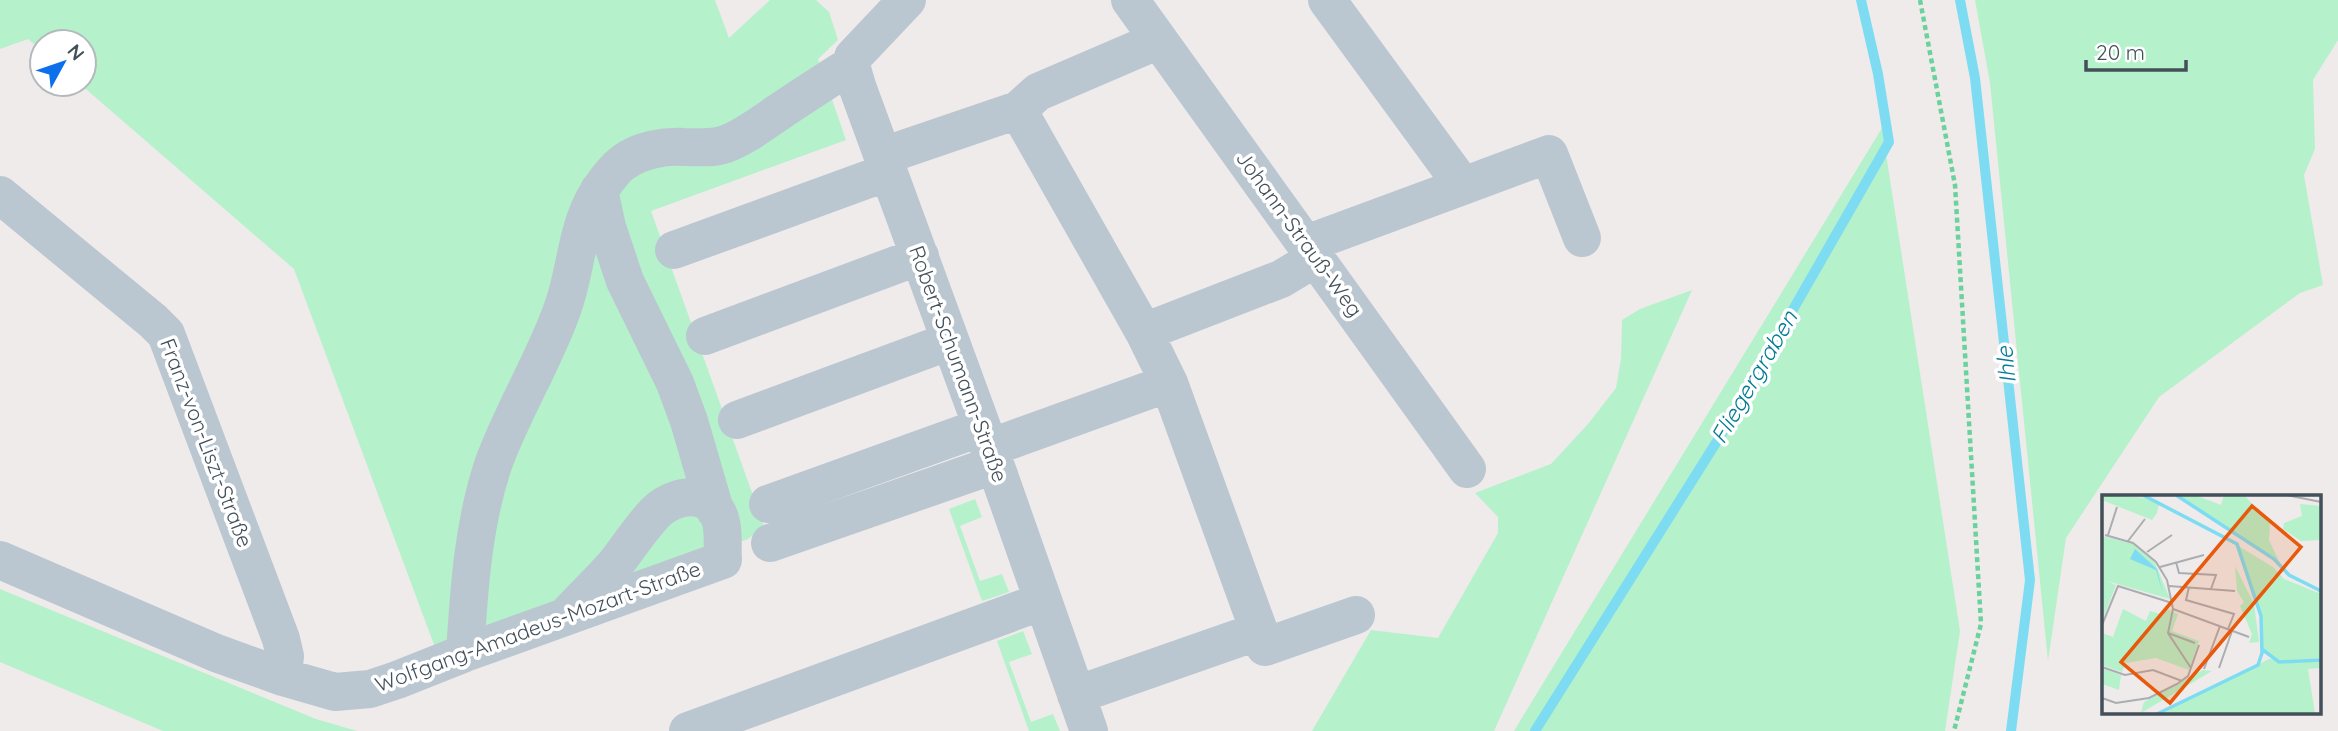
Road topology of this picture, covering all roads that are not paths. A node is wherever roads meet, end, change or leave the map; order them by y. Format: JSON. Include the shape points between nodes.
{"nodes":[{"id":1,"x":1130,"y":0,"type":"edge"},
{"id":2,"x":1326,"y":0,"type":"edge"},
{"id":3,"x":898,"y":4,"type":"edge"},
{"id":4,"x":1159,"y":40,"type":"junction"},
{"id":5,"x":851,"y":65,"type":"junction"},
{"id":6,"x":1018,"y":110,"type":"junction"},
{"id":7,"x":886,"y":164,"type":"junction"},
{"id":8,"x":1463,"y":186,"type":"junction"},
{"id":9,"x":599,"y":190,"type":"junction"},
{"id":10,"x":0,"y":195,"type":"edge"},
{"id":11,"x":1582,"y":239,"type":"dead end"},
{"id":12,"x":674,"y":250,"type":"dead end"},
{"id":13,"x":1311,"y":251,"type":"junction"},
{"id":14,"x":920,"y":256,"type":"junction"},
{"id":15,"x":1144,"y":332,"type":"junction"},
{"id":16,"x":705,"y":336,"type":"dead end"},
{"id":17,"x":950,"y":341,"type":"junction"},
{"id":18,"x":1169,"y":383,"type":"junction"},
{"id":19,"x":737,"y":420,"type":"dead end"},
{"id":20,"x":988,"y":447,"type":"junction"},
{"id":21,"x":1467,"y":469,"type":"dead end"},
{"id":22,"x":768,"y":504,"type":"dead end"},
{"id":23,"x":715,"y":510,"type":"junction"},
{"id":24,"x":770,"y":543,"type":"dead end"},
{"id":25,"x":0,"y":561,"type":"edge"},
{"id":26,"x":1043,"y":601,"type":"junction"},
{"id":27,"x":1356,"y":615,"type":"dead end"},
{"id":28,"x":565,"y":617,"type":"junction"},
{"id":29,"x":1259,"y":631,"type":"junction"},
{"id":30,"x":465,"y":653,"type":"junction"},
{"id":31,"x":282,"y":677,"type":"junction"},
{"id":32,"x":1076,"y":695,"type":"junction"},
{"id":33,"x":688,"y":731,"type":"edge"},
{"id":34,"x":1089,"y":731,"type":"edge"}],
"edges":[{"from":1,"to":4,"type":"street","name":"Johann-Strauß-Weg"},
{"from":2,"to":8,"type":"street"},
{"from":3,"to":5,"type":"street"},
{"from":4,"to":6,"type":"street","via":[[1038,92]]},
{"from":4,"to":13,"type":"street","name":"Johann-Strauß-Weg"},
{"from":5,"to":7,"type":"street","name":"Robert-Schumann-Straße"},
{"from":5,"to":9,"type":"street","via":[[725,144],[707,149],[668,147],[637,155],[624,162]]},
{"from":6,"to":7,"type":"street"},
{"from":6,"to":15,"type":"street"},
{"from":7,"to":12,"type":"street"},
{"from":7,"to":14,"type":"street","name":"Robert-Schumann-Straße"},
{"from":8,"to":11,"type":"street","via":[[1549,154]]},
{"from":8,"to":13,"type":"street"},
{"from":9,"to":23,"type":"street","via":[[625,281],[675,383]]},
{"from":9,"to":30,"type":"street","via":[[587,209],[563,310],[491,474],[478,525]]},
{"from":10,"to":31,"type":"street","name":"Franz-von-Liszt-Straße","via":[[166,334],[281,639],[285,656]]},
{"from":13,"to":15,"type":"street","via":[[1281,279]]},
{"from":13,"to":21,"type":"street","name":"Johann-Strauß-Weg"},
{"from":14,"to":16,"type":"street"},
{"from":14,"to":17,"type":"street","name":"Robert-Schumann-Straße"},
{"from":15,"to":18,"type":"street"},
{"from":17,"to":19,"type":"street"},
{"from":17,"to":20,"type":"street","name":"Robert-Schumann-Straße"},
{"from":18,"to":20,"type":"street"},
{"from":18,"to":29,"type":"street"},
{"from":20,"to":22,"type":"street"},
{"from":20,"to":24,"type":"street"},
{"from":20,"to":26,"type":"street","name":"Robert-Schumann-Straße"},
{"from":23,"to":28,"type":"street","via":[[699,497],[673,500],[657,512]]},
{"from":23,"to":28,"type":"street","name":"Wolfgang-Amadeus-Mozart-Straße","via":[[721,521],[723,560]]},
{"from":25,"to":31,"type":"street","name":"Wolfgang-Amadeus-Mozart-Straße"},
{"from":26,"to":32,"type":"street","name":"Robert-Schumann-Straße"},
{"from":26,"to":33,"type":"street"},
{"from":27,"to":29,"type":"street","via":[[1265,647]]},
{"from":28,"to":30,"type":"street","name":"Wolfgang-Amadeus-Mozart-Straße"},
{"from":29,"to":32,"type":"street"},
{"from":30,"to":31,"type":"street","name":"Wolfgang-Amadeus-Mozart-Straße","via":[[397,680],[351,692]]},
{"from":32,"to":34,"type":"street","name":"Robert-Schumann-Straße"}]}
